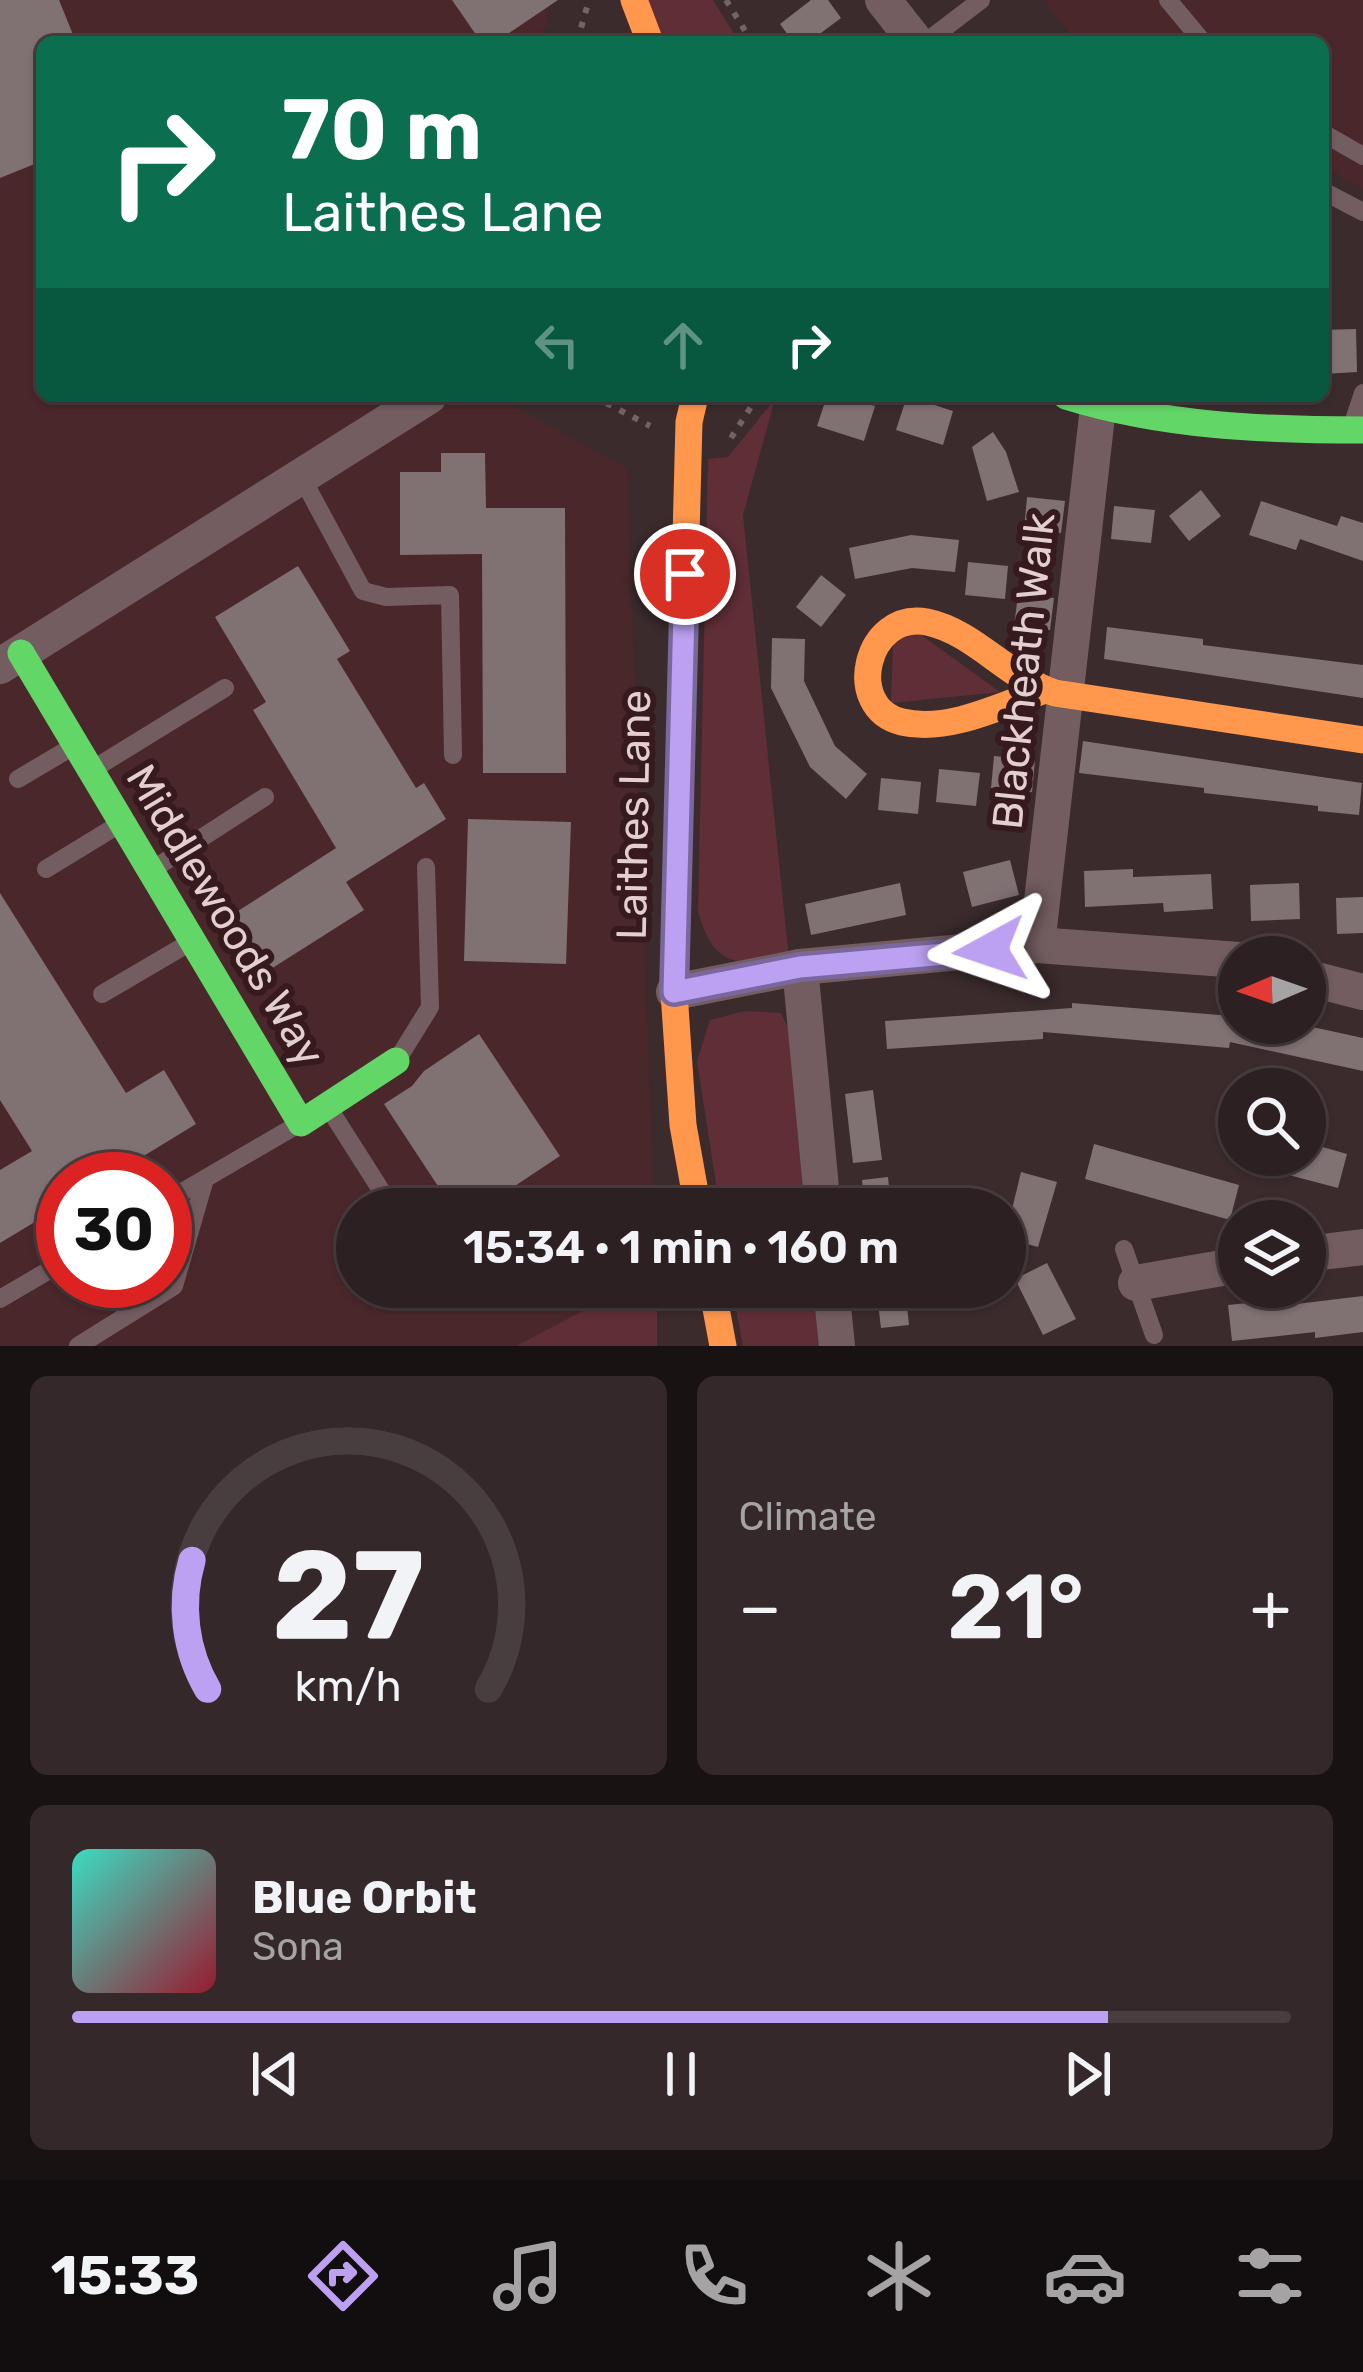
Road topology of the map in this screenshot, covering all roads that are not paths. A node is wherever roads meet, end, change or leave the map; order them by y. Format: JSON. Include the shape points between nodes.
{"nodes":[{"id":1,"x":617,"y":0,"type":"edge"},
{"id":2,"x":634,"y":0,"type":"edge"},
{"id":3,"x":884,"y":0,"type":"edge"},
{"id":4,"x":981,"y":0,"type":"edge"},
{"id":5,"x":1168,"y":0,"type":"edge"},
{"id":6,"x":620,"y":36,"type":"edge"},
{"id":7,"x":648,"y":36,"type":"edge"},
{"id":8,"x":911,"y":36,"type":"edge"},
{"id":9,"x":934,"y":36,"type":"edge"},
{"id":10,"x":1197,"y":36,"type":"edge"},
{"id":11,"x":1329,"y":136,"type":"edge"},
{"id":12,"x":1363,"y":156,"type":"edge"},
{"id":13,"x":1329,"y":194,"type":"edge"},
{"id":14,"x":1363,"y":212,"type":"edge"},
{"id":15,"x":1363,"y":393,"type":"edge"},
{"id":16,"x":419,"y":402,"type":"edge"},
{"id":17,"x":1082,"y":402,"type":"edge"},
{"id":18,"x":1087,"y":402,"type":"edge"},
{"id":19,"x":692,"y":409,"type":"edge"},
{"id":20,"x":1357,"y":430,"type":"edge"},
{"id":21,"x":301,"y":476,"type":"junction"},
{"id":22,"x":10,"y":660,"type":"edge"},
{"id":23,"x":225,"y":688,"type":"dead end"},
{"id":24,"x":1055,"y":692,"type":"junction"},
{"id":25,"x":1363,"y":740,"type":"edge"},
{"id":26,"x":76,"y":745,"type":"junction"},
{"id":27,"x":453,"y":755,"type":"dead end"},
{"id":28,"x":91,"y":771,"type":"junction"},
{"id":29,"x":17,"y":778,"type":"dead end"},
{"id":30,"x":265,"y":797,"type":"dead end"},
{"id":31,"x":122,"y":823,"type":"junction"},
{"id":32,"x":426,"y":867,"type":"dead end"},
{"id":33,"x":46,"y":868,"type":"dead end"},
{"id":34,"x":151,"y":871,"type":"junction"},
{"id":35,"x":193,"y":940,"type":"junction"},
{"id":36,"x":1037,"y":945,"type":"junction"},
{"id":37,"x":1218,"y":958,"type":"edge"},
{"id":38,"x":800,"y":967,"type":"junction"},
{"id":39,"x":1326,"y":982,"type":"edge"},
{"id":40,"x":674,"y":992,"type":"junction"},
{"id":41,"x":1363,"y":992,"type":"edge"},
{"id":42,"x":102,"y":994,"type":"dead end"},
{"id":43,"x":396,"y":1061,"type":"joint"},
{"id":44,"x":327,"y":1106,"type":"junction"},
{"id":45,"x":302,"y":1123,"type":"junction"},
{"id":46,"x":205,"y":1179,"type":"junction"},
{"id":47,"x":192,"y":1186,"type":"edge"},
{"id":48,"x":380,"y":1188,"type":"edge"},
{"id":49,"x":694,"y":1188,"type":"edge"},
{"id":50,"x":821,"y":1188,"type":"edge"},
{"id":51,"x":1363,"y":1247,"type":"edge"},
{"id":52,"x":1326,"y":1251,"type":"edge"},
{"id":53,"x":1218,"y":1265,"type":"edge"},
{"id":54,"x":1130,"y":1266,"type":"joint"},
{"id":55,"x":36,"y":1278,"type":"edge"},
{"id":56,"x":0,"y":1299,"type":"edge"},
{"id":57,"x":716,"y":1308,"type":"edge"},
{"id":58,"x":833,"y":1308,"type":"edge"},
{"id":59,"x":1154,"y":1335,"type":"dead end"},
{"id":60,"x":78,"y":1346,"type":"edge"},
{"id":61,"x":723,"y":1346,"type":"edge"},
{"id":62,"x":838,"y":1346,"type":"edge"}],
"edges":[{"from":1,"to":6,"type":"street"},
{"from":2,"to":7,"type":"street"},
{"from":3,"to":8,"type":"street"},
{"from":4,"to":9,"type":"lane"},
{"from":5,"to":10,"type":"lane"},
{"from":11,"to":12,"type":"lane"},
{"from":13,"to":14,"type":"lane"},
{"from":15,"to":20,"type":"lane"},
{"from":16,"to":21,"type":"street"},
{"from":17,"to":24,"type":"street","name":"Blackheath Walk"},
{"from":18,"to":20,"type":"street","via":[[1207,424]]},
{"from":19,"to":40,"type":"street","name":"Laithes Lane"},
{"from":21,"to":22,"type":"street"},
{"from":21,"to":27,"type":"lane","via":[[363,591],[450,595]]},
{"from":22,"to":26,"type":"street","name":"Middlewoods Way"},
{"from":23,"to":28,"type":"lane"},
{"from":24,"to":24,"type":"street","via":[[957,719],[897,723],[879,710],[867,670],[886,629],[926,622]]},
{"from":24,"to":25,"type":"street"},
{"from":24,"to":36,"type":"street","name":"Blackheath Walk"},
{"from":26,"to":28,"type":"street","name":"Middlewoods Way"},
{"from":26,"to":29,"type":"lane"},
{"from":28,"to":31,"type":"street","name":"Middlewoods Way"},
{"from":30,"to":34,"type":"lane"},
{"from":31,"to":33,"type":"lane"},
{"from":31,"to":34,"type":"street","name":"Middlewoods Way"},
{"from":32,"to":43,"type":"lane","via":[[430,1007]]},
{"from":34,"to":35,"type":"street","name":"Middlewoods Way"},
{"from":35,"to":42,"type":"lane"},
{"from":35,"to":45,"type":"street","name":"Middlewoods Way"},
{"from":36,"to":37,"type":"street"},
{"from":36,"to":38,"type":"street"},
{"from":38,"to":40,"type":"street"},
{"from":38,"to":50,"type":"street"},
{"from":39,"to":41,"type":"street"},
{"from":40,"to":49,"type":"street","name":"Laithes Lane"},
{"from":43,"to":44,"type":"street","name":"Middlewoods Way"},
{"from":44,"to":45,"type":"street","name":"Middlewoods Way"},
{"from":44,"to":48,"type":"lane"},
{"from":45,"to":46,"type":"lane"},
{"from":46,"to":47,"type":"lane"},
{"from":46,"to":60,"type":"lane","via":[[174,1286]]},
{"from":51,"to":52,"type":"street"},
{"from":53,"to":54,"type":"street"},
{"from":54,"to":59,"type":"lane"},
{"from":55,"to":56,"type":"lane"},
{"from":57,"to":61,"type":"street"},
{"from":58,"to":62,"type":"street"}]}
